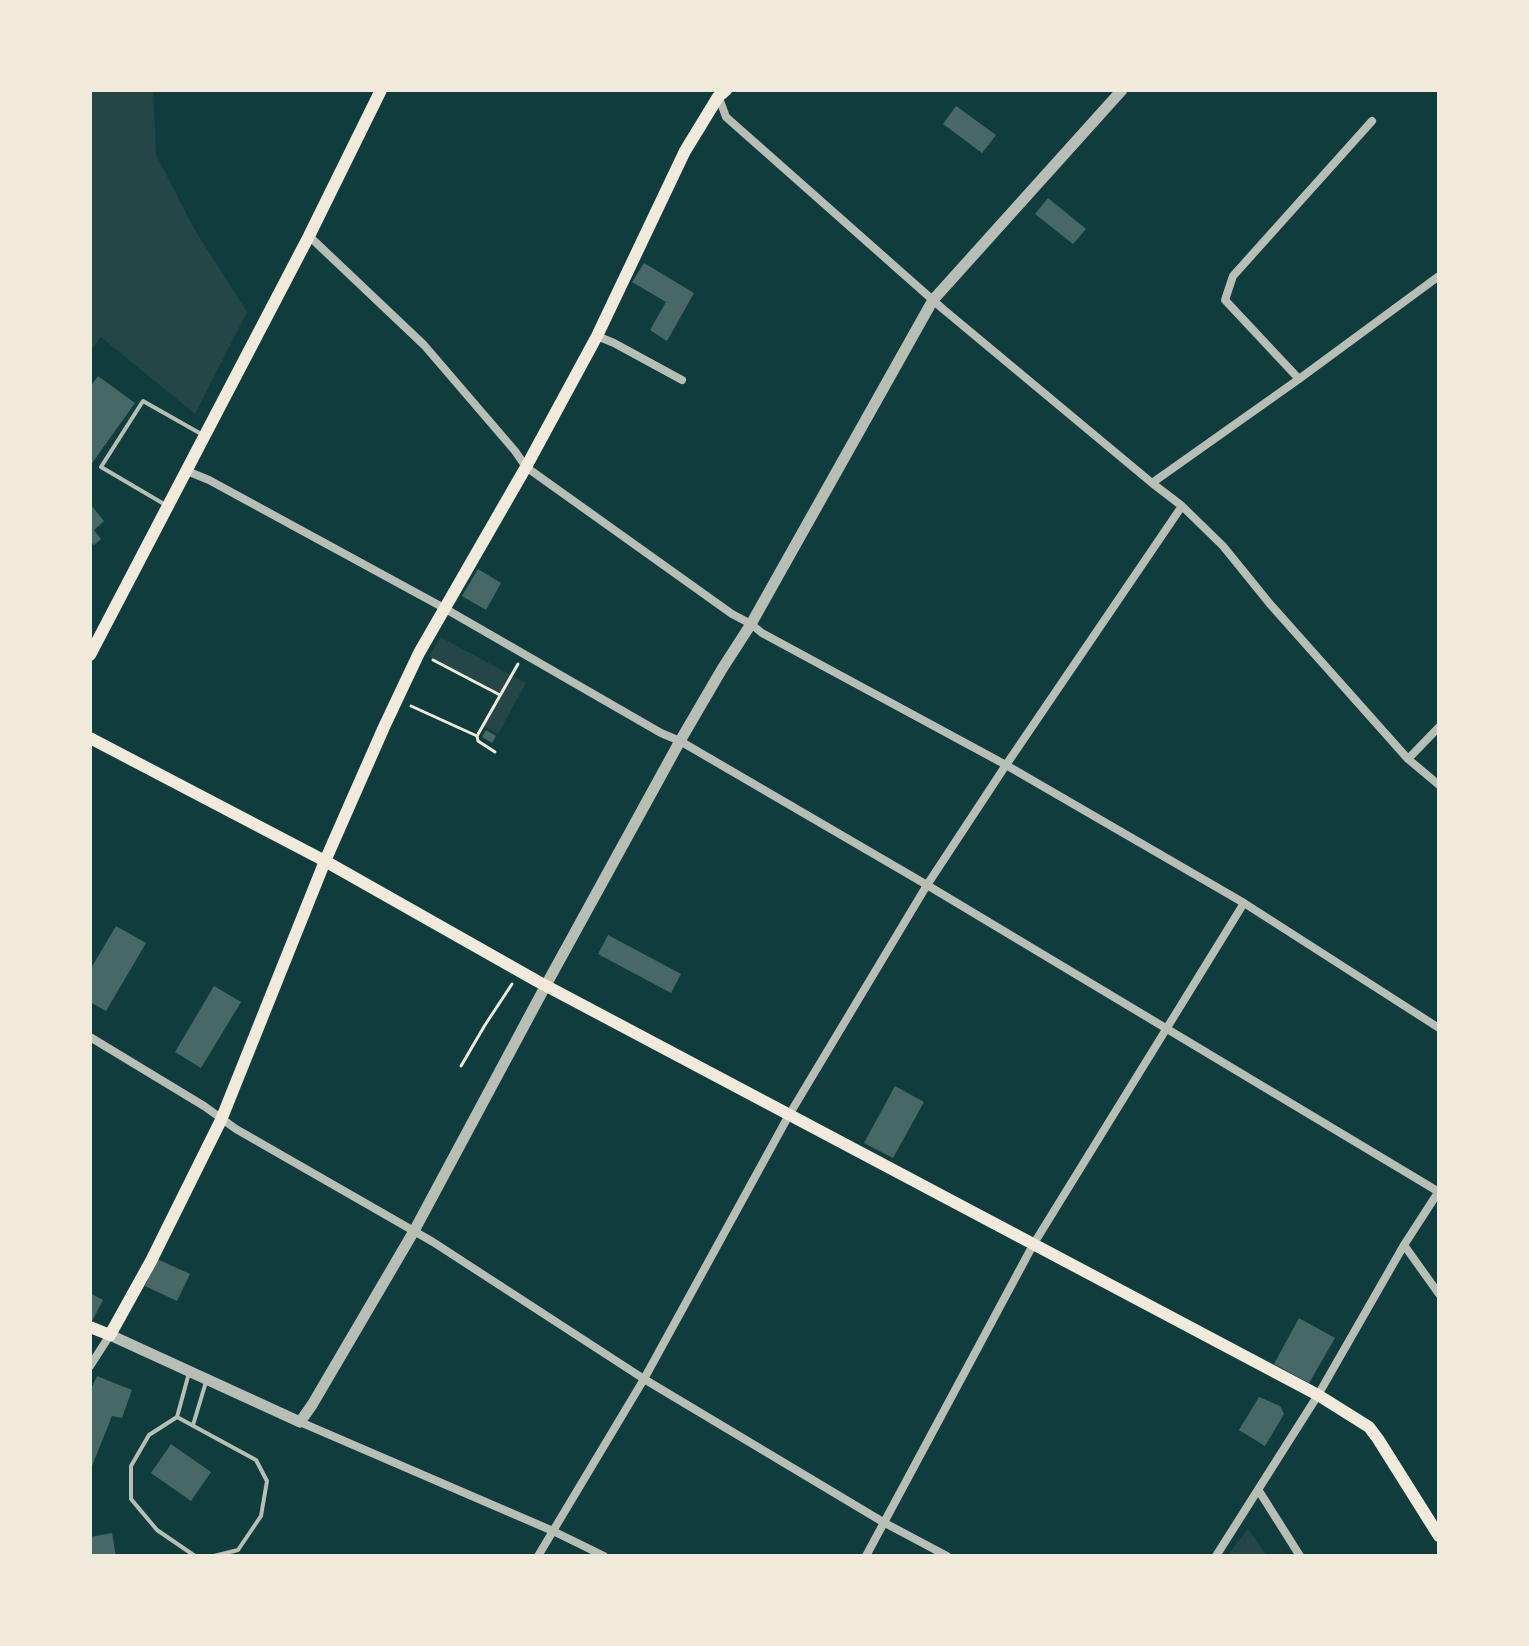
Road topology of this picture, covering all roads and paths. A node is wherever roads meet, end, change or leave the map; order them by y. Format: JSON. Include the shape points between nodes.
{"nodes":[{"id":1,"x":381,"y":90,"type":"edge"},
{"id":2,"x":1122,"y":90,"type":"edge"},
{"id":3,"x":721,"y":92,"type":"edge"},
{"id":4,"x":1372,"y":121,"type":"dead end"},
{"id":5,"x":309,"y":236,"type":"junction"},
{"id":6,"x":1439,"y":276,"type":"edge"},
{"id":7,"x":933,"y":300,"type":"junction"},
{"id":8,"x":597,"y":336,"type":"junction"},
{"id":9,"x":1299,"y":379,"type":"junction"},
{"id":10,"x":682,"y":380,"type":"dead end"},
{"id":11,"x":205,"y":437,"type":"junction"},
{"id":12,"x":526,"y":467,"type":"junction"},
{"id":13,"x":187,"y":471,"type":"junction"},
{"id":14,"x":1152,"y":483,"type":"junction"},
{"id":15,"x":169,"y":506,"type":"junction"},
{"id":16,"x":1182,"y":506,"type":"junction"},
{"id":17,"x":444,"y":608,"type":"junction"},
{"id":18,"x":751,"y":624,"type":"junction"},
{"id":19,"x":419,"y":653,"type":"junction"},
{"id":20,"x":524,"y":654,"type":"junction"},
{"id":21,"x":90,"y":655,"type":"edge"},
{"id":22,"x":500,"y":695,"type":"junction"},
{"id":23,"x":397,"y":700,"type":"junction"},
{"id":24,"x":1439,"y":727,"type":"edge"},
{"id":25,"x":477,"y":736,"type":"junction"},
{"id":26,"x":90,"y":738,"type":"edge"},
{"id":27,"x":680,"y":741,"type":"junction"},
{"id":28,"x":495,"y":752,"type":"dead end"},
{"id":29,"x":1408,"y":759,"type":"junction"},
{"id":30,"x":1006,"y":765,"type":"junction"},
{"id":31,"x":1439,"y":785,"type":"edge"},
{"id":32,"x":325,"y":861,"type":"junction"},
{"id":33,"x":927,"y":885,"type":"junction"},
{"id":34,"x":1244,"y":903,"type":"junction"},
{"id":35,"x":520,"y":972,"type":"junction"},
{"id":36,"x":546,"y":985,"type":"junction"},
{"id":37,"x":1167,"y":1028,"type":"junction"},
{"id":38,"x":1439,"y":1028,"type":"edge"},
{"id":39,"x":90,"y":1037,"type":"edge"},
{"id":40,"x":461,"y":1066,"type":"dead end"},
{"id":41,"x":789,"y":1115,"type":"junction"},
{"id":42,"x":221,"y":1120,"type":"junction"},
{"id":43,"x":1439,"y":1192,"type":"edge"},
{"id":44,"x":414,"y":1231,"type":"junction"},
{"id":45,"x":1033,"y":1245,"type":"junction"},
{"id":46,"x":1404,"y":1245,"type":"junction"},
{"id":47,"x":1439,"y":1294,"type":"edge"},
{"id":48,"x":90,"y":1327,"type":"edge"},
{"id":49,"x":110,"y":1335,"type":"junction"},
{"id":50,"x":90,"y":1366,"type":"edge"},
{"id":51,"x":190,"y":1371,"type":"junction"},
{"id":52,"x":207,"y":1379,"type":"junction"},
{"id":53,"x":644,"y":1379,"type":"junction"},
{"id":54,"x":1318,"y":1395,"type":"junction"},
{"id":55,"x":177,"y":1417,"type":"junction"},
{"id":56,"x":300,"y":1422,"type":"junction"},
{"id":57,"x":193,"y":1425,"type":"junction"},
{"id":58,"x":1259,"y":1491,"type":"junction"},
{"id":59,"x":883,"y":1522,"type":"junction"},
{"id":60,"x":553,"y":1531,"type":"junction"},
{"id":61,"x":1439,"y":1536,"type":"edge"},
{"id":62,"x":195,"y":1556,"type":"edge"},
{"id":63,"x":214,"y":1556,"type":"edge"},
{"id":64,"x":538,"y":1556,"type":"edge"},
{"id":65,"x":604,"y":1556,"type":"edge"},
{"id":66,"x":866,"y":1556,"type":"edge"},
{"id":67,"x":947,"y":1556,"type":"edge"},
{"id":68,"x":1216,"y":1556,"type":"edge"},
{"id":69,"x":1300,"y":1556,"type":"edge"}],
"edges":[{"from":1,"to":5,"type":"main road"},
{"from":2,"to":7,"type":"street"},
{"from":3,"to":7,"type":"street","via":[[726,117]]},
{"from":3,"to":8,"type":"main road","via":[[685,151]]},
{"from":4,"to":9,"type":"street","via":[[1233,276],[1225,300]]},
{"from":5,"to":11,"type":"main road"},
{"from":5,"to":12,"type":"street","via":[[424,345]]},
{"from":6,"to":9,"type":"street"},
{"from":7,"to":14,"type":"street"},
{"from":7,"to":18,"type":"street"},
{"from":8,"to":10,"type":"street"},
{"from":8,"to":12,"type":"main road"},
{"from":9,"to":14,"type":"street"},
{"from":11,"to":13,"type":"main road"},
{"from":11,"to":15,"type":"lane","via":[[143,401],[101,467]]},
{"from":12,"to":17,"type":"main road"},
{"from":12,"to":18,"type":"street"},
{"from":13,"to":15,"type":"main road"},
{"from":13,"to":17,"type":"street"},
{"from":14,"to":16,"type":"street"},
{"from":15,"to":21,"type":"main road"},
{"from":16,"to":29,"type":"street"},
{"from":16,"to":30,"type":"street"},
{"from":17,"to":19,"type":"main road"},
{"from":17,"to":20,"type":"street"},
{"from":18,"to":27,"type":"street"},
{"from":18,"to":30,"type":"street"},
{"from":19,"to":22,"type":"path"},
{"from":19,"to":23,"type":"main road"},
{"from":20,"to":22,"type":"path"},
{"from":20,"to":27,"type":"street"},
{"from":22,"to":25,"type":"path"},
{"from":23,"to":25,"type":"path"},
{"from":23,"to":32,"type":"main road"},
{"from":24,"to":29,"type":"street"},
{"from":25,"to":28,"type":"path"},
{"from":26,"to":32,"type":"main road"},
{"from":27,"to":33,"type":"street"},
{"from":27,"to":36,"type":"street"},
{"from":29,"to":31,"type":"street"},
{"from":30,"to":33,"type":"street"},
{"from":30,"to":34,"type":"street"},
{"from":32,"to":35,"type":"main road"},
{"from":32,"to":42,"type":"main road"},
{"from":33,"to":37,"type":"street"},
{"from":33,"to":41,"type":"street"},
{"from":34,"to":37,"type":"street"},
{"from":34,"to":38,"type":"street"},
{"from":35,"to":36,"type":"main road"},
{"from":35,"to":40,"type":"path"},
{"from":36,"to":41,"type":"main road"},
{"from":36,"to":44,"type":"street"},
{"from":37,"to":43,"type":"street"},
{"from":37,"to":45,"type":"street"},
{"from":39,"to":42,"type":"street"},
{"from":41,"to":45,"type":"main road"},
{"from":41,"to":53,"type":"street"},
{"from":42,"to":44,"type":"street"},
{"from":42,"to":49,"type":"main road"},
{"from":43,"to":46,"type":"street"},
{"from":44,"to":53,"type":"street"},
{"from":44,"to":56,"type":"street"},
{"from":45,"to":54,"type":"main road"},
{"from":45,"to":59,"type":"street"},
{"from":46,"to":47,"type":"street"},
{"from":46,"to":54,"type":"street"},
{"from":48,"to":49,"type":"main road"},
{"from":49,"to":50,"type":"street"},
{"from":49,"to":51,"type":"street"},
{"from":51,"to":52,"type":"street"},
{"from":51,"to":55,"type":"lane"},
{"from":52,"to":56,"type":"street"},
{"from":52,"to":57,"type":"lane"},
{"from":53,"to":59,"type":"street"},
{"from":53,"to":60,"type":"street"},
{"from":54,"to":58,"type":"street"},
{"from":54,"to":61,"type":"main road","via":[[1369,1427]]},
{"from":55,"to":57,"type":"lane"},
{"from":55,"to":62,"type":"lane","via":[[149,1435],[131,1466],[131,1499],[157,1530]]},
{"from":56,"to":60,"type":"street"},
{"from":57,"to":63,"type":"lane","via":[[256,1460],[267,1481],[261,1516],[238,1550]]},
{"from":58,"to":68,"type":"street"},
{"from":58,"to":69,"type":"street"},
{"from":59,"to":66,"type":"street"},
{"from":59,"to":67,"type":"street"},
{"from":60,"to":64,"type":"street"},
{"from":60,"to":65,"type":"street"}]}
